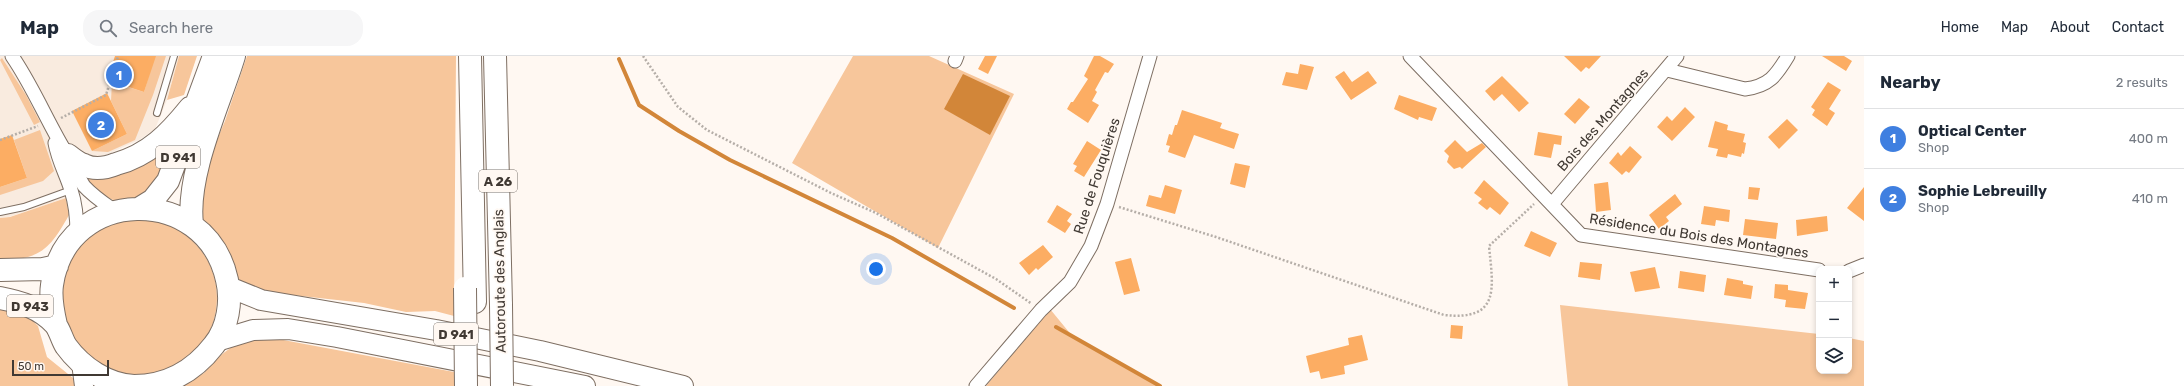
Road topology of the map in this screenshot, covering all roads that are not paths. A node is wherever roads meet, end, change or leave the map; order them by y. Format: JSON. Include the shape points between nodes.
{"nodes":[{"id":1,"x":12,"y":56,"type":"edge"},
{"id":2,"x":174,"y":56,"type":"edge"},
{"id":3,"x":214,"y":56,"type":"edge"},
{"id":4,"x":234,"y":56,"type":"edge"},
{"id":5,"x":470,"y":56,"type":"edge"},
{"id":6,"x":495,"y":56,"type":"edge"},
{"id":7,"x":1150,"y":56,"type":"edge"},
{"id":8,"x":1410,"y":56,"type":"edge"},
{"id":9,"x":1677,"y":56,"type":"edge"},
{"id":10,"x":1788,"y":56,"type":"edge"},
{"id":11,"x":1667,"y":70,"type":"junction"},
{"id":12,"x":200,"y":96,"type":"junction"},
{"id":13,"x":157,"y":113,"type":"dead end"},
{"id":14,"x":52,"y":127,"type":"junction"},
{"id":15,"x":68,"y":155,"type":"junction"},
{"id":16,"x":71,"y":190,"type":"junction"},
{"id":17,"x":1548,"y":199,"type":"junction"},
{"id":18,"x":140,"y":208,"type":"junction"},
{"id":19,"x":115,"y":211,"type":"junction"},
{"id":20,"x":0,"y":212,"type":"edge"},
{"id":21,"x":192,"y":224,"type":"junction"},
{"id":22,"x":77,"y":234,"type":"junction"},
{"id":23,"x":1864,"y":265,"type":"edge"},
{"id":24,"x":57,"y":266,"type":"junction"},
{"id":25,"x":0,"y":270,"type":"edge"},
{"id":26,"x":1816,"y":270,"type":"edge"},
{"id":27,"x":1852,"y":270,"type":"edge"},
{"id":28,"x":471,"y":286,"type":"junction"},
{"id":29,"x":229,"y":287,"type":"junction"},
{"id":30,"x":0,"y":298,"type":"edge"},
{"id":31,"x":56,"y":325,"type":"junction"},
{"id":32,"x":217,"y":341,"type":"junction"},
{"id":33,"x":81,"y":363,"type":"junction"},
{"id":34,"x":84,"y":386,"type":"edge"},
{"id":35,"x":133,"y":386,"type":"edge"},
{"id":36,"x":466,"y":386,"type":"edge"},
{"id":37,"x":476,"y":386,"type":"edge"},
{"id":38,"x":502,"y":386,"type":"edge"},
{"id":39,"x":585,"y":386,"type":"edge"},
{"id":40,"x":683,"y":386,"type":"edge"},
{"id":41,"x":976,"y":386,"type":"edge"}],
"edges":[{"from":1,"to":14,"type":"street"},
{"from":2,"to":13,"type":"lane"},
{"from":3,"to":12,"type":"highway","number":"D 941"},
{"from":4,"to":21,"type":"highway","number":"D 941","via":[[195,179],[190,207]]},
{"from":5,"to":28,"type":"highway","name":"Autoroute des Anglais","number":"A 26"},
{"from":6,"to":38,"type":"highway","name":"Autoroute des Anglais","number":"A 26","bridge":true},
{"from":7,"to":41,"type":"street","name":"Rue de Fouquières","via":[[1107,204],[1091,246],[1070,282],[1041,310]]},
{"from":8,"to":17,"type":"street","name":"Résidence du Bois des Montagnes"},
{"from":9,"to":11,"type":"street","name":"Bois des Montagnes"},
{"from":10,"to":11,"type":"street","via":[[1768,83],[1745,89]]},
{"from":11,"to":17,"type":"street","name":"Bois des Montagnes"},
{"from":12,"to":15,"type":"highway","via":[[170,133],[151,149],[133,159],[101,168],[84,166]]},
{"from":12,"to":18,"type":"highway","number":"D 941","via":[[168,181],[152,200]]},
{"from":14,"to":15,"type":"street"},
{"from":14,"to":16,"type":"street","via":[[59,161]]},
{"from":15,"to":19,"type":"street","via":[[84,185]]},
{"from":16,"to":20,"type":"lane","via":[[24,207]]},
{"from":16,"to":22,"type":"street"},
{"from":17,"to":26,"type":"street","name":"Résidence du Bois des Montagnes","via":[[1581,235]]},
{"from":18,"to":19,"type":"highway"},
{"from":18,"to":21,"type":"highway","via":[[176,215]]},
{"from":19,"to":22,"type":"highway","via":[[88,224]]},
{"from":21,"to":29,"type":"highway","via":[[217,252],[225,269]]},
{"from":22,"to":24,"type":"highway","via":[[65,248]]},
{"from":23,"to":27,"type":"street"},
{"from":24,"to":25,"type":"highway","via":[[43,269]]},
{"from":24,"to":31,"type":"highway","via":[[52,285]]},
{"from":28,"to":36,"type":"highway","bridge":true},
{"from":28,"to":37,"type":"highway","name":"Autoroute des Anglais","number":"A 26"},
{"from":29,"to":32,"type":"highway","via":[[225,324]]},
{"from":29,"to":40,"type":"main road","number":"D 941","via":[[261,300],[443,331]]},
{"from":30,"to":31,"type":"highway","number":"D 943","via":[[20,302],[37,310]]},
{"from":31,"to":33,"type":"highway","via":[[66,346]]},
{"from":32,"to":35,"type":"highway","via":[[202,361],[182,376],[158,384]]},
{"from":32,"to":39,"type":"main road","number":"D 941","via":[[253,330],[288,329]]},
{"from":33,"to":34,"type":"main road"},
{"from":33,"to":35,"type":"highway","via":[[97,375]]}]}
